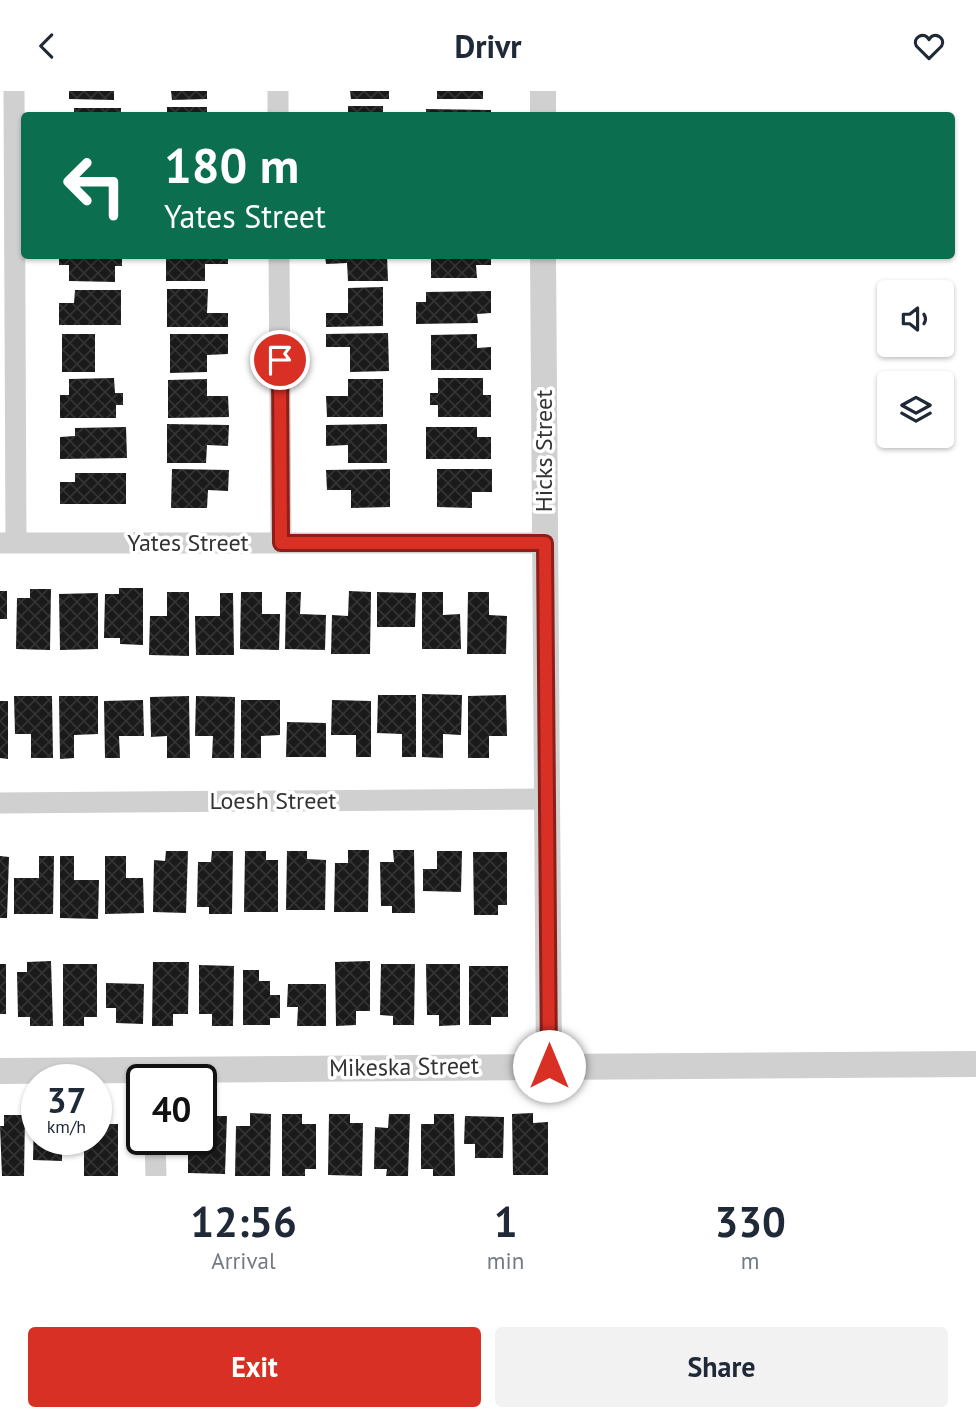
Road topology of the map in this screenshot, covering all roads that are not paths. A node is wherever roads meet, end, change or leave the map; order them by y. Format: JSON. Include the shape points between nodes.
{"nodes":[{"id":1,"x":14,"y":91,"type":"edge"},
{"id":2,"x":278,"y":91,"type":"edge"},
{"id":3,"x":542,"y":91,"type":"edge"},
{"id":4,"x":278,"y":112,"type":"edge"},
{"id":5,"x":543,"y":112,"type":"edge"},
{"id":6,"x":279,"y":259,"type":"edge"},
{"id":7,"x":543,"y":259,"type":"edge"},
{"id":8,"x":8,"y":543,"type":"edge"},
{"id":9,"x":281,"y":543,"type":"junction"},
{"id":10,"x":545,"y":543,"type":"junction"},
{"id":11,"x":547,"y":799,"type":"junction"},
{"id":12,"x":0,"y":803,"type":"edge"},
{"id":13,"x":976,"y":1064,"type":"edge"},
{"id":14,"x":549,"y":1066,"type":"junction"},
{"id":15,"x":0,"y":1071,"type":"edge"},
{"id":16,"x":126,"y":1074,"type":"edge"},
{"id":17,"x":217,"y":1074,"type":"edge"},
{"id":18,"x":155,"y":1155,"type":"edge"},
{"id":19,"x":156,"y":1176,"type":"edge"}],
"edges":[{"from":1,"to":8,"type":"street"},
{"from":2,"to":4,"type":"street"},
{"from":3,"to":5,"type":"street"},
{"from":6,"to":9,"type":"street"},
{"from":7,"to":10,"type":"street","name":"Hicks Street"},
{"from":8,"to":9,"type":"street","name":"Yates Street"},
{"from":9,"to":10,"type":"street","name":"Yates Street"},
{"from":10,"to":11,"type":"street","name":"Hicks Street"},
{"from":11,"to":12,"type":"street","name":"Loesh Street"},
{"from":11,"to":14,"type":"street","name":"Hicks Street"},
{"from":13,"to":14,"type":"street","name":"Mikeska Street"},
{"from":14,"to":17,"type":"street","name":"Mikeska Street"},
{"from":15,"to":16,"type":"street","name":"Mikeska Street"},
{"from":18,"to":19,"type":"street"}]}
